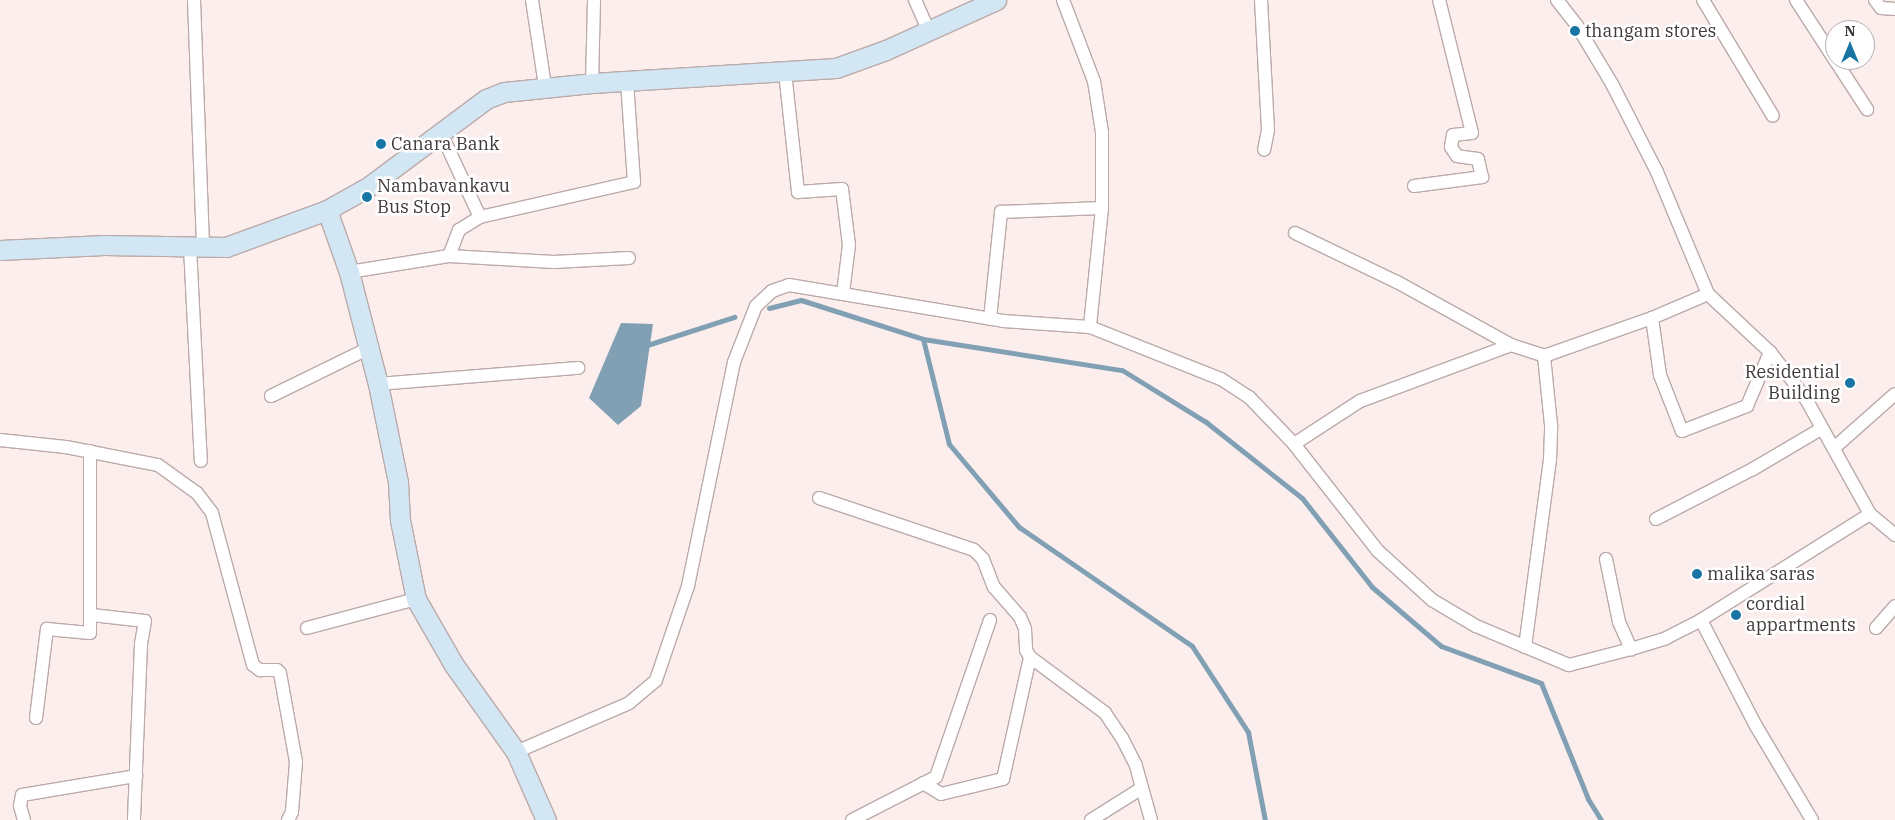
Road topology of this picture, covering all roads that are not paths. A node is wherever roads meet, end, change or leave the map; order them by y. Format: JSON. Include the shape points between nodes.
{"nodes":[{"id":1,"x":194,"y":0,"type":"edge"},
{"id":2,"x":532,"y":0,"type":"edge"},
{"id":3,"x":594,"y":0,"type":"edge"},
{"id":4,"x":915,"y":0,"type":"edge"},
{"id":5,"x":1063,"y":0,"type":"edge"},
{"id":6,"x":1261,"y":0,"type":"edge"},
{"id":7,"x":1440,"y":0,"type":"edge"},
{"id":8,"x":1556,"y":0,"type":"edge"},
{"id":9,"x":1703,"y":0,"type":"edge"},
{"id":10,"x":1796,"y":0,"type":"edge"},
{"id":11,"x":1876,"y":0,"type":"edge"},
{"id":12,"x":993,"y":1,"type":"edge"},
{"id":13,"x":1895,"y":9,"type":"edge"},
{"id":14,"x":929,"y":31,"type":"junction"},
{"id":15,"x":1825,"y":45,"type":"edge"},
{"id":16,"x":1842,"y":70,"type":"edge"},
{"id":17,"x":785,"y":72,"type":"junction"},
{"id":18,"x":627,"y":81,"type":"junction"},
{"id":19,"x":592,"y":82,"type":"junction"},
{"id":20,"x":545,"y":86,"type":"junction"},
{"id":21,"x":1867,"y":108,"type":"dead end"},
{"id":22,"x":1773,"y":116,"type":"dead end"},
{"id":23,"x":440,"y":131,"type":"junction"},
{"id":24,"x":1264,"y":150,"type":"dead end"},
{"id":25,"x":1414,"y":186,"type":"dead end"},
{"id":26,"x":1102,"y":208,"type":"junction"},
{"id":27,"x":327,"y":210,"type":"junction"},
{"id":28,"x":480,"y":217,"type":"junction"},
{"id":29,"x":1295,"y":233,"type":"dead end"},
{"id":30,"x":196,"y":247,"type":"junction"},
{"id":31,"x":0,"y":250,"type":"edge"},
{"id":32,"x":449,"y":256,"type":"junction"},
{"id":33,"x":629,"y":258,"type":"dead end"},
{"id":34,"x":349,"y":272,"type":"junction"},
{"id":35,"x":844,"y":293,"type":"junction"},
{"id":36,"x":1708,"y":294,"type":"junction"},
{"id":37,"x":1652,"y":318,"type":"junction"},
{"id":38,"x":990,"y":319,"type":"junction"},
{"id":39,"x":1090,"y":327,"type":"junction"},
{"id":40,"x":1511,"y":345,"type":"junction"},
{"id":41,"x":369,"y":348,"type":"junction"},
{"id":42,"x":1770,"y":352,"type":"junction"},
{"id":43,"x":1544,"y":356,"type":"junction"},
{"id":44,"x":578,"y":368,"type":"dead end"},
{"id":45,"x":378,"y":384,"type":"junction"},
{"id":46,"x":1895,"y":394,"type":"edge"},
{"id":47,"x":271,"y":396,"type":"dead end"},
{"id":48,"x":1821,"y":429,"type":"junction"},
{"id":49,"x":0,"y":440,"type":"edge"},
{"id":50,"x":1294,"y":444,"type":"junction"},
{"id":51,"x":1834,"y":448,"type":"junction"},
{"id":52,"x":90,"y":451,"type":"junction"},
{"id":53,"x":201,"y":461,"type":"dead end"},
{"id":54,"x":819,"y":498,"type":"dead end"},
{"id":55,"x":1870,"y":514,"type":"junction"},
{"id":56,"x":1656,"y":519,"type":"dead end"},
{"id":57,"x":1895,"y":535,"type":"edge"},
{"id":58,"x":1606,"y":559,"type":"dead end"},
{"id":59,"x":416,"y":600,"type":"junction"},
{"id":60,"x":1895,"y":606,"type":"edge"},
{"id":61,"x":92,"y":615,"type":"junction"},
{"id":62,"x":990,"y":620,"type":"dead end"},
{"id":63,"x":1701,"y":620,"type":"junction"},
{"id":64,"x":307,"y":628,"type":"dead end"},
{"id":65,"x":1876,"y":628,"type":"dead end"},
{"id":66,"x":1525,"y":647,"type":"junction"},
{"id":67,"x":1631,"y":649,"type":"junction"},
{"id":68,"x":1030,"y":658,"type":"junction"},
{"id":69,"x":36,"y":718,"type":"dead end"},
{"id":70,"x":516,"y":752,"type":"junction"},
{"id":71,"x":136,"y":776,"type":"junction"},
{"id":72,"x":923,"y":783,"type":"junction"},
{"id":73,"x":1142,"y":788,"type":"junction"},
{"id":74,"x":24,"y":820,"type":"edge"},
{"id":75,"x":134,"y":820,"type":"edge"},
{"id":76,"x":288,"y":820,"type":"edge"},
{"id":77,"x":546,"y":820,"type":"edge"},
{"id":78,"x":852,"y":820,"type":"edge"},
{"id":79,"x":1091,"y":820,"type":"edge"},
{"id":80,"x":1151,"y":820,"type":"edge"},
{"id":81,"x":1812,"y":820,"type":"edge"}],
"edges":[{"from":1,"to":30,"type":"street"},
{"from":2,"to":20,"type":"street"},
{"from":3,"to":19,"type":"street"},
{"from":4,"to":14,"type":"street"},
{"from":5,"to":26,"type":"street","via":[[1094,80],[1102,132]]},
{"from":6,"to":24,"type":"street","via":[[1268,130]]},
{"from":7,"to":25,"type":"street","via":[[1472,133],[1453,135],[1451,147],[1457,156],[1478,159],[1482,177]]},
{"from":8,"to":36,"type":"street","via":[[1576,24],[1612,84],[1661,181]]},
{"from":9,"to":22,"type":"street"},
{"from":10,"to":15,"type":"street"},
{"from":11,"to":13,"type":"street","via":[[1881,8]]},
{"from":12,"to":14,"type":"street"},
{"from":14,"to":17,"type":"street","via":[[836,68]]},
{"from":16,"to":21,"type":"street"},
{"from":17,"to":18,"type":"street"},
{"from":17,"to":35,"type":"street","via":[[798,192],[842,188],[849,245]]},
{"from":18,"to":19,"type":"street"},
{"from":18,"to":28,"type":"street","via":[[634,182]]},
{"from":19,"to":20,"type":"street"},
{"from":20,"to":23,"type":"street","via":[[512,90],[486,99]]},
{"from":23,"to":27,"type":"street","via":[[368,187]]},
{"from":23,"to":28,"type":"street"},
{"from":26,"to":38,"type":"street","via":[[1001,212]]},
{"from":26,"to":39,"type":"street"},
{"from":27,"to":30,"type":"street","via":[[251,241],[226,247]]},
{"from":27,"to":34,"type":"street"},
{"from":28,"to":32,"type":"street","via":[[460,230]]},
{"from":29,"to":40,"type":"street","via":[[1397,282]]},
{"from":30,"to":31,"type":"street","via":[[104,244]]},
{"from":30,"to":53,"type":"street"},
{"from":32,"to":33,"type":"street","via":[[554,262]]},
{"from":32,"to":34,"type":"street"},
{"from":34,"to":41,"type":"street"},
{"from":35,"to":38,"type":"street"},
{"from":35,"to":70,"type":"street","via":[[789,285],[772,291],[751,313],[734,362],[688,586],[656,680],[629,703]]},
{"from":36,"to":37,"type":"street"},
{"from":36,"to":42,"type":"street"},
{"from":37,"to":42,"type":"street","via":[[1660,375],[1682,431],[1747,406]]},
{"from":37,"to":43,"type":"street"},
{"from":38,"to":39,"type":"street"},
{"from":39,"to":50,"type":"street","via":[[1234,386]]},
{"from":40,"to":43,"type":"street"},
{"from":40,"to":50,"type":"street","via":[[1360,401]]},
{"from":41,"to":45,"type":"street"},
{"from":41,"to":47,"type":"street"},
{"from":42,"to":48,"type":"street","via":[[1806,399]]},
{"from":43,"to":66,"type":"street","via":[[1551,425],[1550,460]]},
{"from":44,"to":45,"type":"street"},
{"from":45,"to":59,"type":"street","via":[[398,482],[400,520]]},
{"from":46,"to":51,"type":"street"},
{"from":48,"to":51,"type":"street"},
{"from":48,"to":56,"type":"street","via":[[1753,469]]},
{"from":49,"to":52,"type":"street"},
{"from":50,"to":66,"type":"street","via":[[1378,551],[1415,587],[1476,626]]},
{"from":51,"to":55,"type":"street"},
{"from":52,"to":61,"type":"street"},
{"from":52,"to":76,"type":"street","via":[[158,465],[197,493],[212,513],[253,665],[260,670],[277,670],[280,673],[296,762],[292,812]]},
{"from":54,"to":68,"type":"street","via":[[974,550],[983,559],[994,587],[1020,617]]},
{"from":55,"to":57,"type":"street"},
{"from":55,"to":63,"type":"street"},
{"from":58,"to":67,"type":"street","via":[[1618,622]]},
{"from":59,"to":64,"type":"street"},
{"from":59,"to":70,"type":"street","via":[[454,665]]},
{"from":60,"to":65,"type":"street"},
{"from":61,"to":69,"type":"street","via":[[90,633],[47,630]]},
{"from":61,"to":71,"type":"street","via":[[145,621]]},
{"from":62,"to":72,"type":"street","via":[[936,777]]},
{"from":63,"to":67,"type":"street","via":[[1666,638]]},
{"from":63,"to":81,"type":"street","via":[[1756,726]]},
{"from":66,"to":67,"type":"street","via":[[1569,665]]},
{"from":68,"to":72,"type":"street","via":[[1002,779],[941,794]]},
{"from":68,"to":73,"type":"street","via":[[1105,713],[1122,738]]},
{"from":70,"to":77,"type":"street"},
{"from":71,"to":74,"type":"street","via":[[22,796],[20,806]]},
{"from":71,"to":75,"type":"street"},
{"from":72,"to":78,"type":"street"},
{"from":73,"to":79,"type":"street"},
{"from":73,"to":80,"type":"street"}]}
